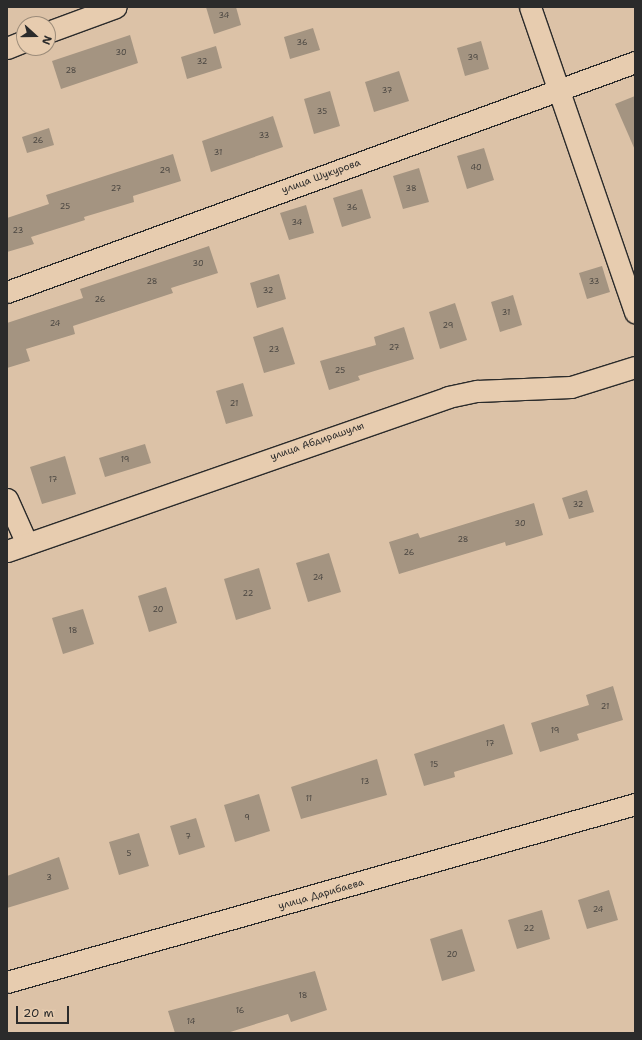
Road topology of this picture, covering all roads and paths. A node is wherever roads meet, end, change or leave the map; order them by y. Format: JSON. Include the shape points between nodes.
{"nodes":[{"id":1,"x":116,"y":7,"type":"edge"},
{"id":2,"x":530,"y":7,"type":"edge"},
{"id":3,"x":56,"y":29,"type":"edge"},
{"id":4,"x":635,"y":62,"type":"edge"},
{"id":5,"x":559,"y":89,"type":"junction"},
{"id":6,"x":7,"y":292,"type":"edge"},
{"id":7,"x":635,"y":312,"type":"edge"},
{"id":8,"x":635,"y":367,"type":"edge"},
{"id":9,"x":7,"y":499,"type":"edge"},
{"id":10,"x":27,"y":544,"type":"junction"},
{"id":11,"x":7,"y":551,"type":"edge"},
{"id":12,"x":635,"y":804,"type":"edge"},
{"id":13,"x":7,"y":982,"type":"edge"}],
"edges":[{"from":1,"to":3,"type":"street"},
{"from":2,"to":5,"type":"street"},
{"from":4,"to":5,"type":"street","name":"улица Шукурова"},
{"from":5,"to":6,"type":"street","name":"улица Шукурова"},
{"from":5,"to":7,"type":"street"},
{"from":8,"to":10,"type":"street","name":"улица Абдирашулы","via":[[571,388],[477,391],[448,397]]},
{"from":9,"to":10,"type":"street"},
{"from":10,"to":11,"type":"street","name":"улица Абдирашулы"},
{"from":12,"to":13,"type":"street","name":"улица Дарибаева"}]}
